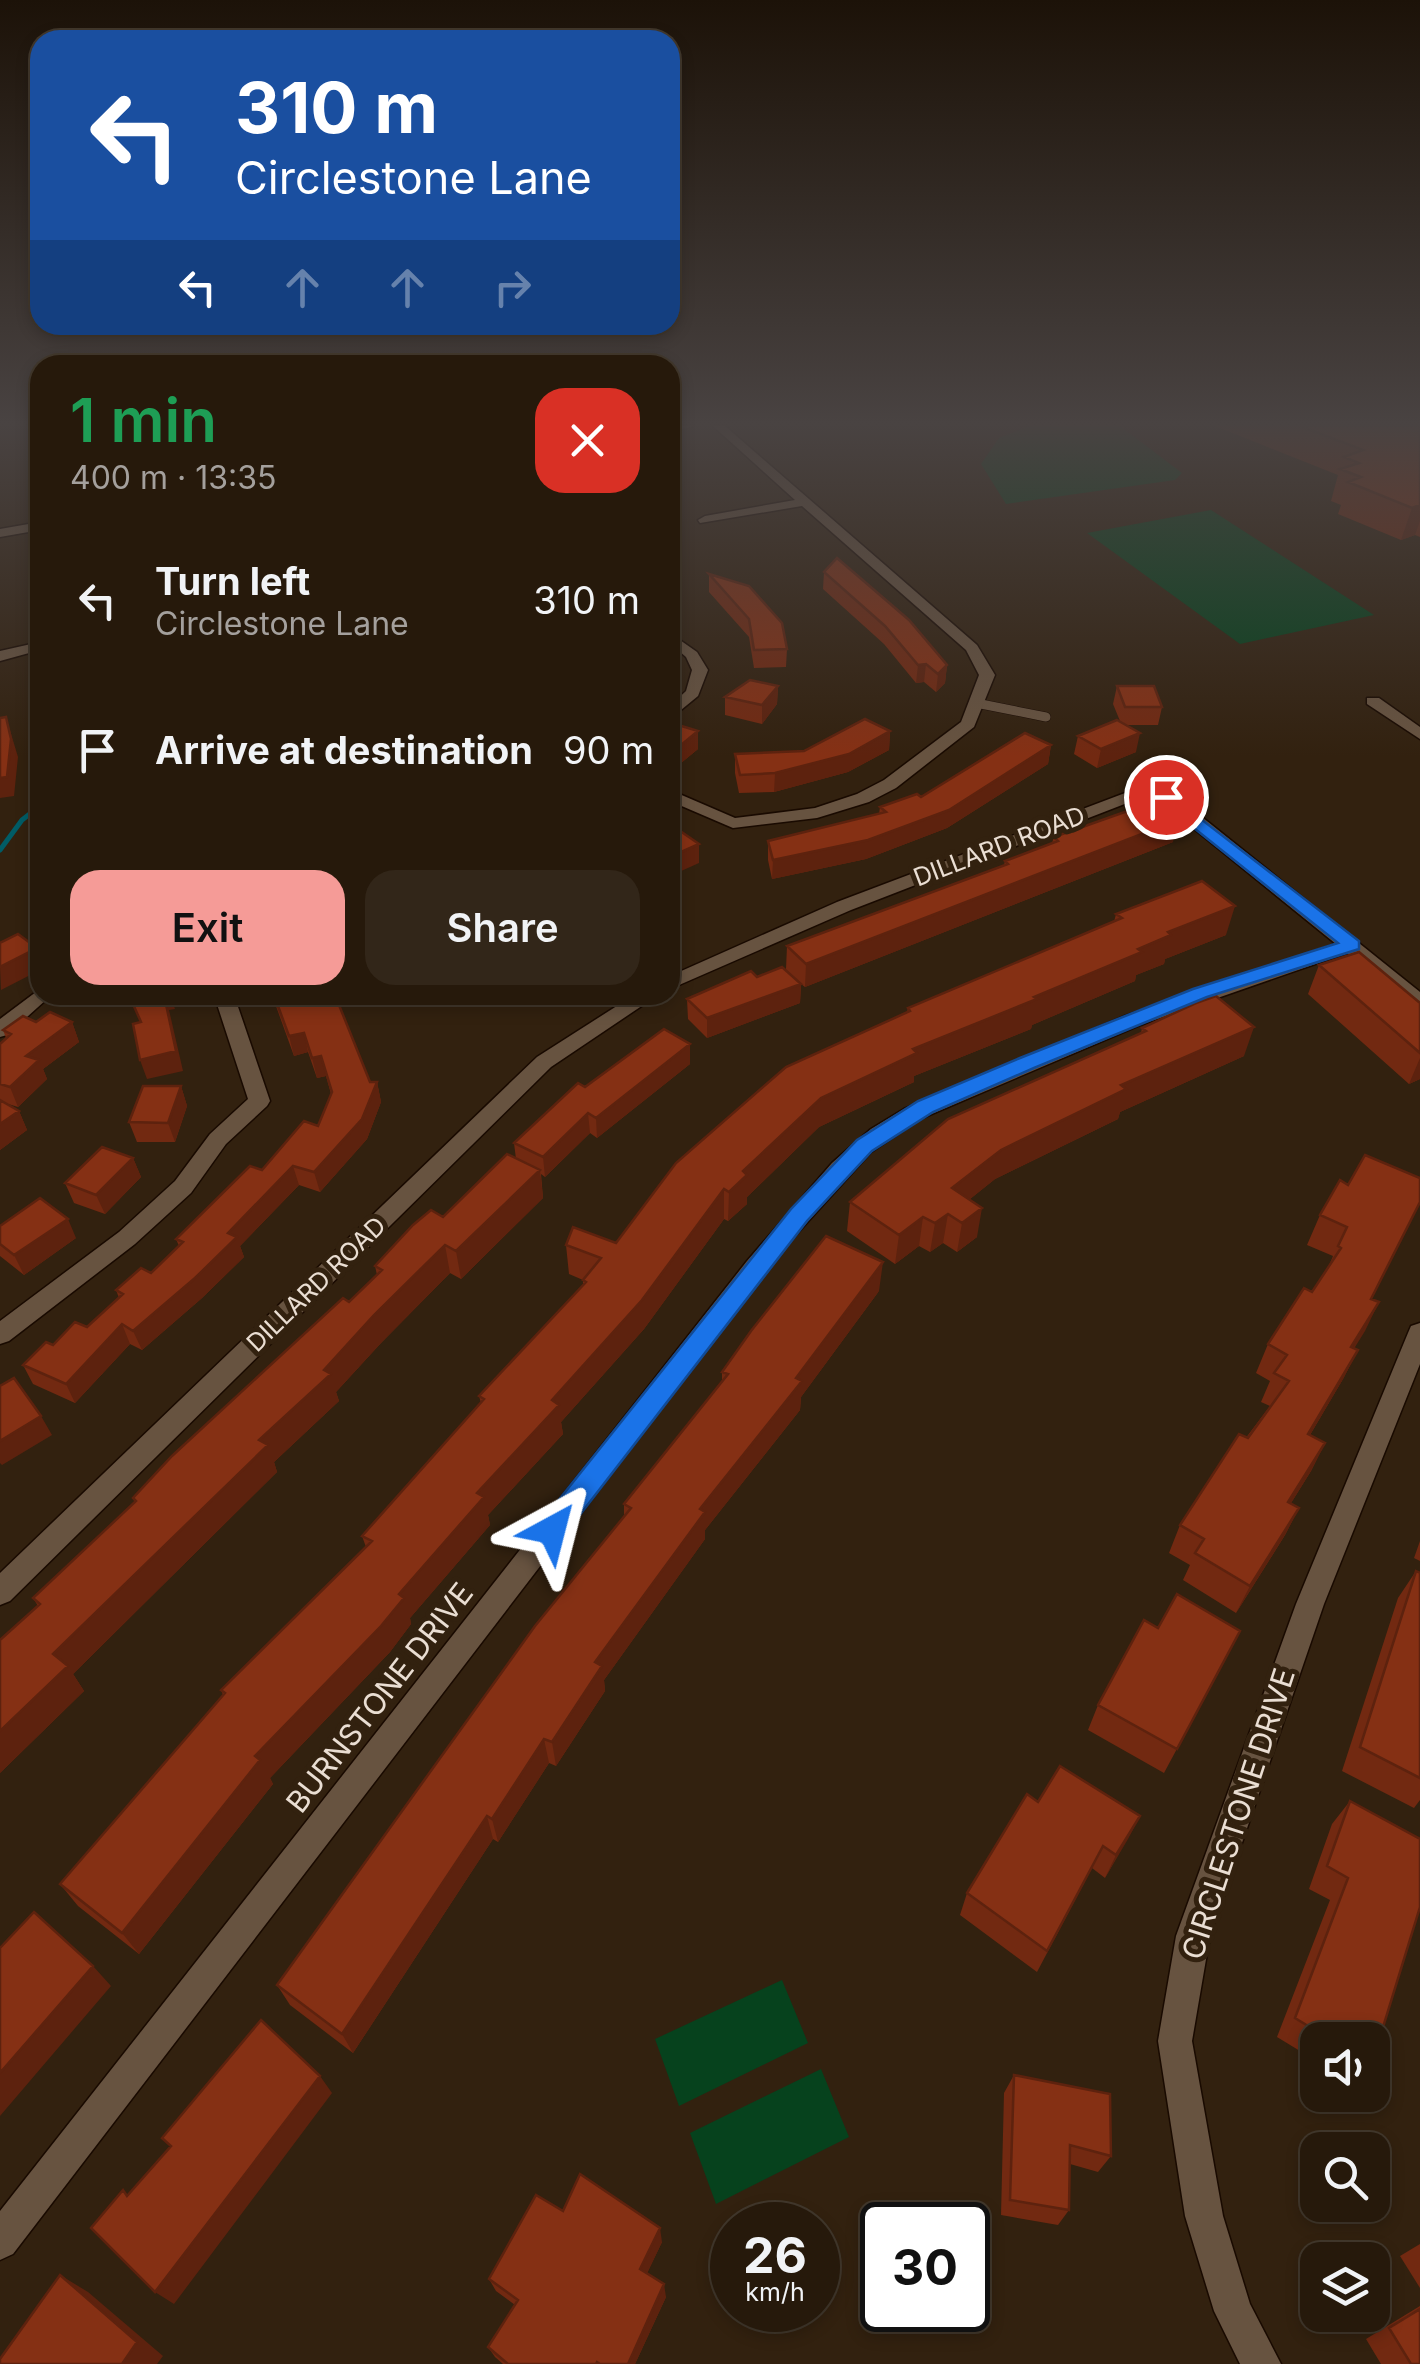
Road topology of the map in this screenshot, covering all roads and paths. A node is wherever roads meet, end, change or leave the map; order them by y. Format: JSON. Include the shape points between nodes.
{"nodes":[{"id":1,"x":843,"y":536,"type":"edge"},
{"id":2,"x":680,"y":644,"type":"edge"},
{"id":3,"x":30,"y":648,"type":"edge"},
{"id":4,"x":0,"y":656,"type":"edge"},
{"id":5,"x":1373,"y":702,"type":"dead end"},
{"id":6,"x":976,"y":703,"type":"junction"},
{"id":7,"x":680,"y":705,"type":"edge"},
{"id":8,"x":1046,"y":716,"type":"dead end"},
{"id":9,"x":1420,"y":734,"type":"edge"},
{"id":10,"x":680,"y":799,"type":"edge"},
{"id":11,"x":1352,"y":945,"type":"junction"},
{"id":12,"x":680,"y":979,"type":"edge"},
{"id":13,"x":1420,"y":1002,"type":"edge"},
{"id":14,"x":30,"y":1004,"type":"edge"},
{"id":15,"x":227,"y":1005,"type":"edge"},
{"id":16,"x":632,"y":1005,"type":"edge"},
{"id":17,"x":0,"y":1030,"type":"edge"},
{"id":18,"x":1420,"y":1333,"type":"edge"},
{"id":19,"x":0,"y":1334,"type":"edge"},
{"id":20,"x":0,"y":1592,"type":"edge"},
{"id":21,"x":0,"y":2241,"type":"edge"},
{"id":22,"x":1260,"y":2364,"type":"edge"}],
"edges":[{"from":1,"to":6,"type":"street","via":[[972,648],[986,676]]},
{"from":2,"to":7,"type":"street","via":[[700,670],[693,693]]},
{"from":3,"to":4,"type":"street"},
{"from":5,"to":9,"type":"street"},
{"from":6,"to":8,"type":"lane"},
{"from":6,"to":10,"type":"street","via":[[968,724],[864,798],[817,813],[733,823]]},
{"from":11,"to":12,"type":"street","name":"DILLARD ROAD","via":[[1166,797],[1134,794],[844,906]]},
{"from":11,"to":13,"type":"street"},
{"from":11,"to":21,"type":"street","name":"BURNSTONE DRIVE","via":[[1200,993],[1027,1063],[926,1106],[864,1146],[696,1344]]},
{"from":14,"to":17,"type":"street"},
{"from":15,"to":19,"type":"street","via":[[259,1101],[127,1238]]},
{"from":16,"to":20,"type":"street","name":"DILLARD ROAD","via":[[544,1062]]},
{"from":18,"to":22,"type":"street","name":"CIRCLESTONE DRIVE","via":[[1310,1604],[1193,1936],[1175,2041],[1204,2216],[1233,2310]]}]}
